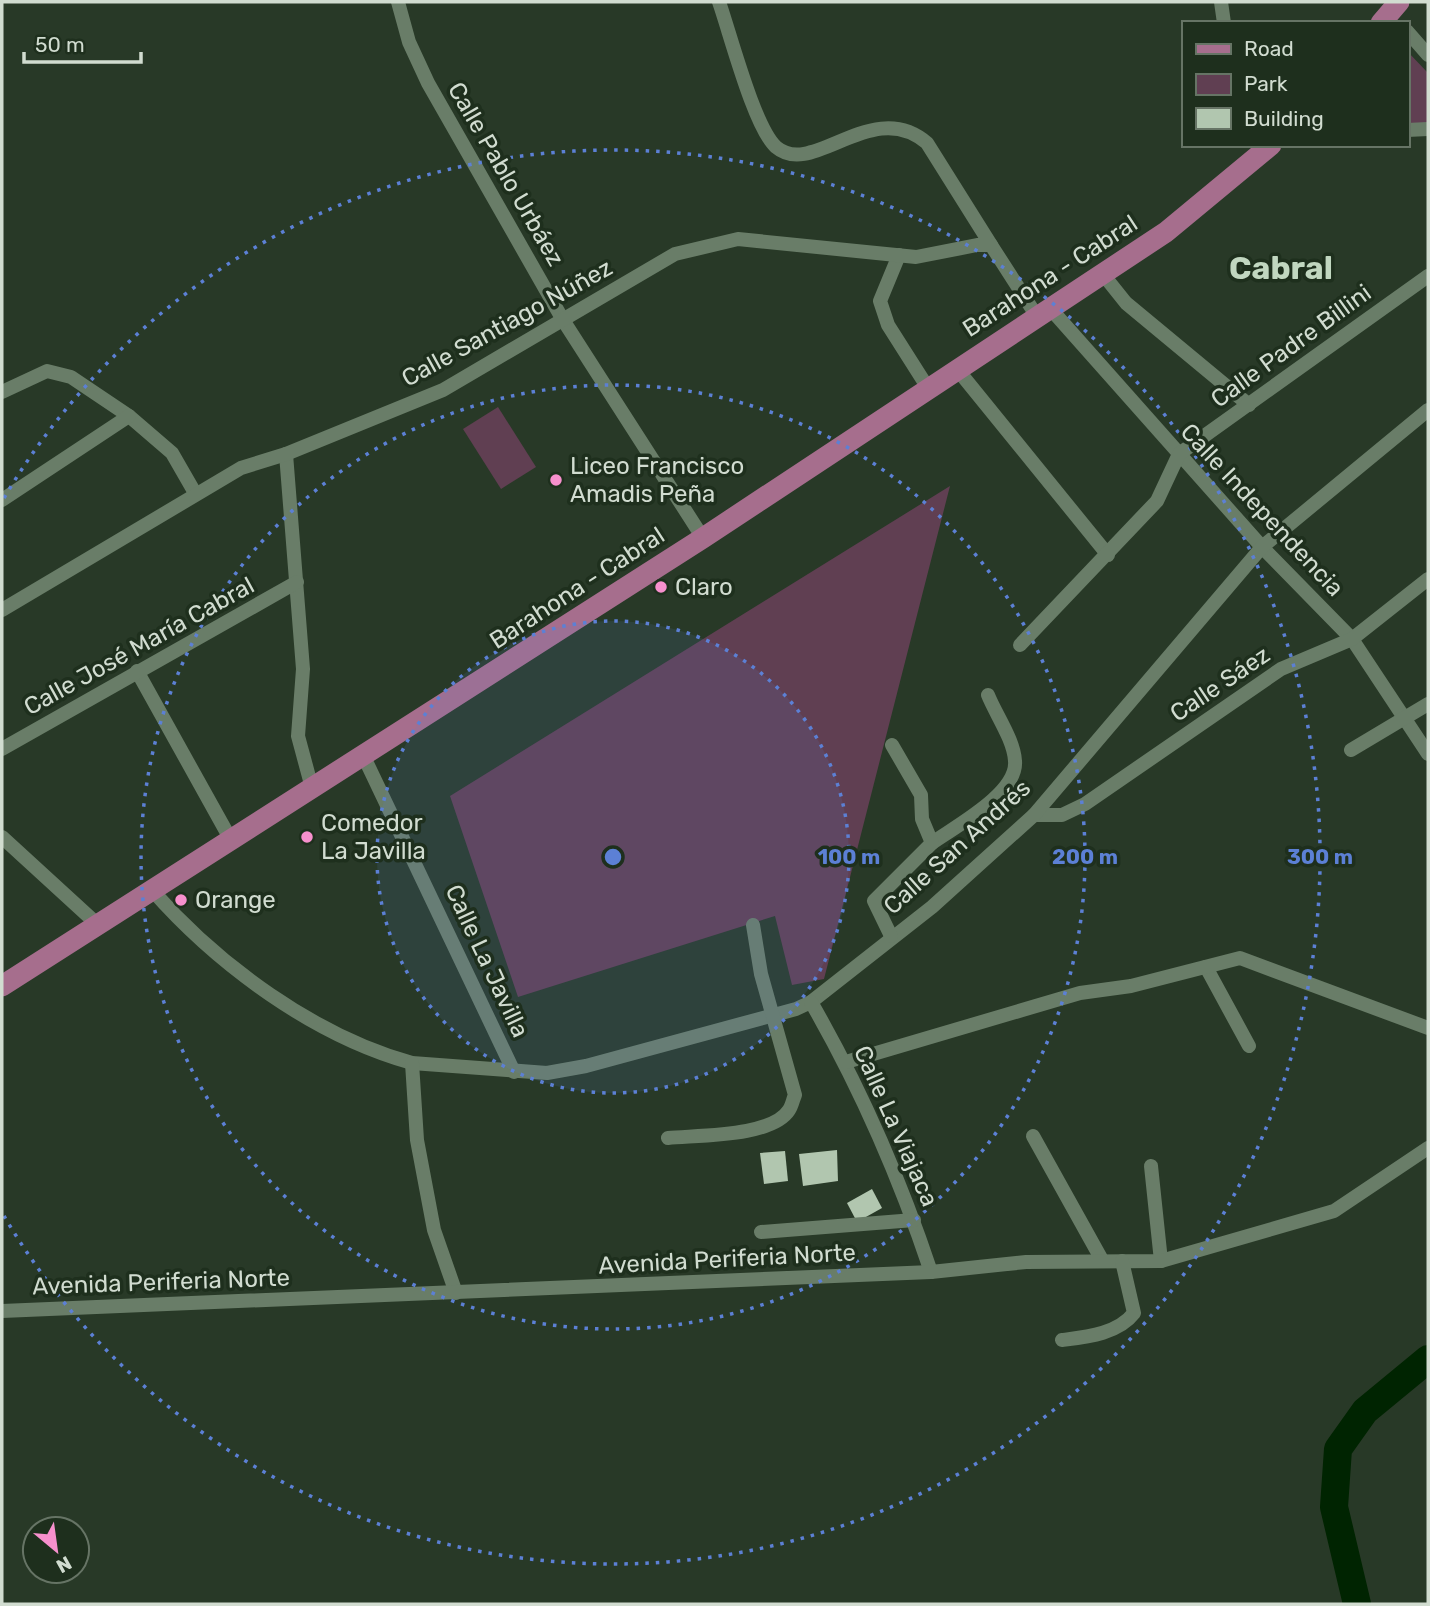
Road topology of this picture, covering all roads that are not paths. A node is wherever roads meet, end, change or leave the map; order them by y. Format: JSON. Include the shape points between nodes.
{"nodes":[{"id":1,"x":398,"y":2,"type":"edge"},
{"id":2,"x":719,"y":2,"type":"edge"},
{"id":3,"x":1221,"y":2,"type":"edge"},
{"id":4,"x":1224,"y":21,"type":"edge"},
{"id":5,"x":1409,"y":33,"type":"edge"},
{"id":6,"x":1428,"y":55,"type":"edge"},
{"id":7,"x":1409,"y":130,"type":"edge"},
{"id":8,"x":1428,"y":130,"type":"edge"},
{"id":9,"x":1269,"y":147,"type":"edge"},
{"id":10,"x":991,"y":245,"type":"junction"},
{"id":11,"x":899,"y":255,"type":"junction"},
{"id":12,"x":1102,"y":273,"type":"junction"},
{"id":13,"x":1428,"y":276,"type":"edge"},
{"id":14,"x":1042,"y":311,"type":"junction"},
{"id":15,"x":563,"y":320,"type":"junction"},
{"id":16,"x":957,"y":369,"type":"junction"},
{"id":17,"x":928,"y":388,"type":"junction"},
{"id":18,"x":2,"y":392,"type":"edge"},
{"id":19,"x":1249,"y":405,"type":"junction"},
{"id":20,"x":1428,"y":410,"type":"edge"},
{"id":21,"x":129,"y":416,"type":"junction"},
{"id":22,"x":286,"y":454,"type":"junction"},
{"id":23,"x":1179,"y":454,"type":"junction"},
{"id":24,"x":195,"y":493,"type":"junction"},
{"id":25,"x":2,"y":500,"type":"edge"},
{"id":26,"x":703,"y":538,"type":"junction"},
{"id":27,"x":1262,"y":547,"type":"junction"},
{"id":28,"x":1108,"y":555,"type":"junction"},
{"id":29,"x":1428,"y":579,"type":"edge"},
{"id":30,"x":297,"y":582,"type":"junction"},
{"id":31,"x":2,"y":610,"type":"edge"},
{"id":32,"x":1352,"y":639,"type":"junction"},
{"id":33,"x":1020,"y":645,"type":"dead end"},
{"id":34,"x":137,"y":671,"type":"junction"},
{"id":35,"x":988,"y":695,"type":"dead end"},
{"id":36,"x":1428,"y":704,"type":"edge"},
{"id":37,"x":1405,"y":720,"type":"junction"},
{"id":38,"x":892,"y":745,"type":"dead end"},
{"id":39,"x":2,"y":749,"type":"edge"},
{"id":40,"x":1351,"y":750,"type":"dead end"},
{"id":41,"x":1428,"y":754,"type":"edge"},
{"id":42,"x":363,"y":757,"type":"junction"},
{"id":43,"x":312,"y":788,"type":"junction"},
{"id":44,"x":1034,"y":814,"type":"junction"},
{"id":45,"x":2,"y":837,"type":"edge"},
{"id":46,"x":231,"y":840,"type":"junction"},
{"id":47,"x":932,"y":843,"type":"junction"},
{"id":48,"x":152,"y":890,"type":"junction"},
{"id":49,"x":97,"y":924,"type":"junction"},
{"id":50,"x":753,"y":925,"type":"dead end"},
{"id":51,"x":891,"y":936,"type":"junction"},
{"id":52,"x":1206,"y":967,"type":"junction"},
{"id":53,"x":2,"y":986,"type":"edge"},
{"id":54,"x":811,"y":1002,"type":"junction"},
{"id":55,"x":772,"y":1016,"type":"junction"},
{"id":56,"x":1428,"y":1028,"type":"edge"},
{"id":57,"x":1249,"y":1046,"type":"dead end"},
{"id":58,"x":846,"y":1062,"type":"junction"},
{"id":59,"x":412,"y":1063,"type":"junction"},
{"id":60,"x":514,"y":1072,"type":"junction"},
{"id":61,"x":1033,"y":1136,"type":"dead end"},
{"id":62,"x":668,"y":1138,"type":"dead end"},
{"id":63,"x":1428,"y":1148,"type":"edge"},
{"id":64,"x":1151,"y":1166,"type":"dead end"},
{"id":65,"x":914,"y":1220,"type":"junction"},
{"id":66,"x":761,"y":1232,"type":"dead end"},
{"id":67,"x":1102,"y":1260,"type":"junction"},
{"id":68,"x":1122,"y":1261,"type":"junction"},
{"id":69,"x":1161,"y":1261,"type":"junction"},
{"id":70,"x":931,"y":1272,"type":"junction"},
{"id":71,"x":456,"y":1293,"type":"junction"},
{"id":72,"x":2,"y":1311,"type":"edge"},
{"id":73,"x":1062,"y":1340,"type":"dead end"}],
"edges":[{"from":1,"to":15,"type":"street","name":"Calle Pablo Urbáez","via":[[408,42],[428,83]]},
{"from":2,"to":10,"type":"street","via":[[755,107],[776,147],[803,153],[873,128],[913,131],[927,143]]},
{"from":3,"to":4,"type":"street"},
{"from":5,"to":6,"type":"street"},
{"from":7,"to":8,"type":"street"},
{"from":9,"to":12,"type":"main road","name":"Barahona - Cabral","via":[[1166,232]]},
{"from":10,"to":11,"type":"street","name":"Calle Santiago Núñez","via":[[916,257]]},
{"from":10,"to":14,"type":"street"},
{"from":11,"to":15,"type":"street","name":"Calle Santiago Núñez","via":[[738,239],[675,254]]},
{"from":11,"to":17,"type":"street","via":[[880,301],[888,325]]},
{"from":12,"to":14,"type":"main road","name":"Barahona - Cabral"},
{"from":12,"to":19,"type":"street","via":[[1126,303]]},
{"from":13,"to":19,"type":"street","name":"Calle Padre Billini"},
{"from":14,"to":16,"type":"main road","name":"Barahona - Cabral"},
{"from":14,"to":23,"type":"street","name":"Calle Independencia"},
{"from":15,"to":22,"type":"street","name":"Calle Santiago Núñez","via":[[443,390]]},
{"from":15,"to":26,"type":"street","name":"Calle Pablo Urbáez"},
{"from":16,"to":17,"type":"main road","name":"Barahona - Cabral"},
{"from":16,"to":28,"type":"street"},
{"from":17,"to":26,"type":"main road","name":"Barahona - Cabral"},
{"from":18,"to":21,"type":"street","via":[[47,371],[71,377]]},
{"from":19,"to":23,"type":"street","name":"Calle Padre Billini"},
{"from":20,"to":27,"type":"street","name":"Calle San Andrés"},
{"from":21,"to":24,"type":"street","via":[[172,453]]},
{"from":21,"to":25,"type":"street"},
{"from":22,"to":24,"type":"street","name":"Calle Santiago Núñez","via":[[241,468]]},
{"from":22,"to":30,"type":"street"},
{"from":23,"to":27,"type":"street","name":"Calle Independencia"},
{"from":23,"to":28,"type":"street","name":"Calle Padre Billini","via":[[1157,501]]},
{"from":24,"to":31,"type":"street","name":"Calle Santiago Núñez"},
{"from":26,"to":42,"type":"main road","name":"Barahona - Cabral"},
{"from":27,"to":32,"type":"street","name":"Calle Independencia"},
{"from":27,"to":44,"type":"street","name":"Calle San Andrés"},
{"from":28,"to":33,"type":"street","name":"Calle Padre Billini"},
{"from":29,"to":32,"type":"street","name":"Calle Sáez"},
{"from":30,"to":34,"type":"street","name":"Calle José María Cabral"},
{"from":30,"to":43,"type":"street","via":[[303,669],[298,736]]},
{"from":32,"to":37,"type":"street","name":"Calle Independencia"},
{"from":32,"to":44,"type":"street","name":"Calle Sáez","via":[[1281,669],[1085,804],[1062,815]]},
{"from":34,"to":39,"type":"street","name":"Calle José María Cabral"},
{"from":34,"to":46,"type":"street"},
{"from":35,"to":47,"type":"street","via":[[1011,746],[1015,776],[1006,789]]},
{"from":36,"to":37,"type":"street"},
{"from":37,"to":40,"type":"street"},
{"from":37,"to":41,"type":"street","name":"Calle Independencia"},
{"from":38,"to":47,"type":"street","via":[[921,795],[922,819]]},
{"from":42,"to":43,"type":"main road","name":"Barahona - Cabral"},
{"from":42,"to":60,"type":"street","name":"Calle La Javilla"},
{"from":43,"to":46,"type":"main road","name":"Barahona - Cabral"},
{"from":44,"to":51,"type":"street","name":"Calle San Andrés","via":[[932,906]]},
{"from":45,"to":49,"type":"street"},
{"from":46,"to":48,"type":"main road","name":"Barahona - Cabral"},
{"from":47,"to":51,"type":"street","via":[[874,901]]},
{"from":48,"to":49,"type":"main road","name":"Barahona - Cabral"},
{"from":48,"to":59,"type":"street","name":"Calle San Andrés","via":[[240,976],[306,1016]]},
{"from":49,"to":53,"type":"main road","name":"Barahona - Cabral"},
{"from":50,"to":55,"type":"street"},
{"from":51,"to":54,"type":"street","name":"Calle San Andrés"},
{"from":52,"to":56,"type":"street","via":[[1240,958]]},
{"from":52,"to":57,"type":"street"},
{"from":52,"to":58,"type":"street","via":[[1143,984],[1080,993]]},
{"from":54,"to":55,"type":"street","name":"Calle San Andrés"},
{"from":54,"to":58,"type":"street","name":"Calle La Viajaca"},
{"from":55,"to":60,"type":"street","name":"Calle San Andrés","via":[[586,1066],[547,1073]]},
{"from":55,"to":62,"type":"street","via":[[795,1095],[789,1111],[758,1129]]},
{"from":58,"to":65,"type":"street","name":"Calle La Viajaca"},
{"from":59,"to":60,"type":"street","name":"Calle San Andrés"},
{"from":59,"to":71,"type":"street","via":[[416,1140],[434,1230]]},
{"from":61,"to":67,"type":"street"},
{"from":63,"to":69,"type":"street","name":"Avenida Periferia Norte","via":[[1334,1210]]},
{"from":64,"to":69,"type":"street"},
{"from":65,"to":66,"type":"street"},
{"from":65,"to":70,"type":"street","name":"Calle La Viajaca"},
{"from":67,"to":68,"type":"street","name":"Avenida Periferia Norte"},
{"from":67,"to":70,"type":"street","name":"Avenida Periferia Norte"},
{"from":68,"to":69,"type":"street","name":"Avenida Periferia Norte"},
{"from":68,"to":73,"type":"street","via":[[1134,1313],[1127,1323],[1094,1336]]},
{"from":70,"to":71,"type":"street","name":"Avenida Periferia Norte"},
{"from":71,"to":72,"type":"street","name":"Avenida Periferia Norte"}]}
